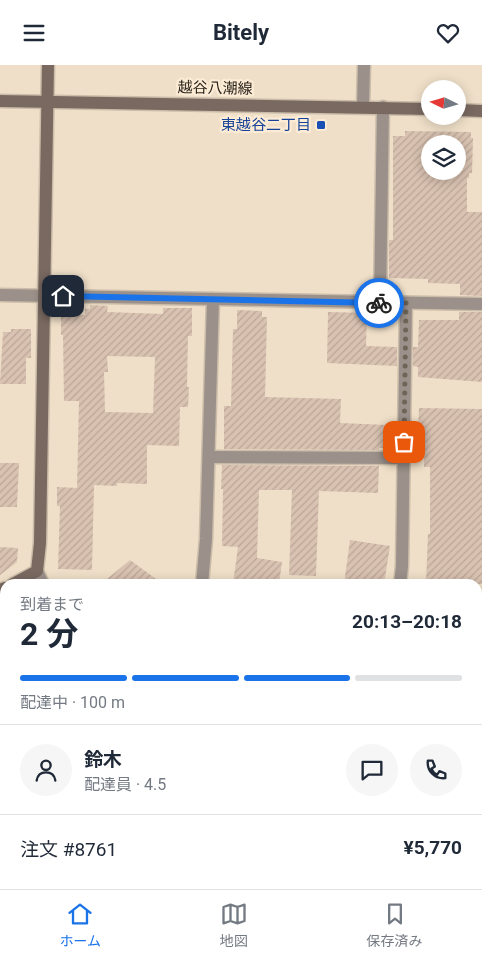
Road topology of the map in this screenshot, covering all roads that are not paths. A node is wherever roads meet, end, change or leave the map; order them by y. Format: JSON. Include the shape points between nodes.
{"nodes":[{"id":1,"x":48,"y":65,"type":"edge"},
{"id":2,"x":364,"y":65,"type":"edge"},
{"id":3,"x":0,"y":101,"type":"edge"},
{"id":4,"x":48,"y":101,"type":"junction"},
{"id":5,"x":363,"y":107,"type":"junction"},
{"id":6,"x":382,"y":107,"type":"junction"},
{"id":7,"x":421,"y":109,"type":"edge"},
{"id":8,"x":466,"y":110,"type":"edge"},
{"id":9,"x":482,"y":111,"type":"edge"},
{"id":10,"x":0,"y":295,"type":"edge"},
{"id":11,"x":44,"y":296,"type":"junction"},
{"id":12,"x":213,"y":299,"type":"junction"},
{"id":13,"x":380,"y":303,"type":"junction"},
{"id":14,"x":406,"y":303,"type":"junction"},
{"id":15,"x":482,"y":304,"type":"edge"},
{"id":16,"x":209,"y":457,"type":"junction"},
{"id":17,"x":404,"y":458,"type":"junction"},
{"id":18,"x":37,"y":571,"type":"junction"},
{"id":19,"x":23,"y":579,"type":"edge"},
{"id":20,"x":41,"y":579,"type":"edge"},
{"id":21,"x":202,"y":579,"type":"edge"},
{"id":22,"x":401,"y":579,"type":"edge"}],
"edges":[{"from":1,"to":4,"type":"street"},
{"from":2,"to":5,"type":"street"},
{"from":3,"to":4,"type":"street","name":"越谷八潮線"},
{"from":4,"to":5,"type":"street","name":"越谷八潮線"},
{"from":4,"to":11,"type":"street"},
{"from":5,"to":6,"type":"street","name":"越谷八潮線"},
{"from":6,"to":7,"type":"street","name":"越谷八潮線"},
{"from":6,"to":13,"type":"street"},
{"from":8,"to":9,"type":"street"},
{"from":10,"to":11,"type":"street"},
{"from":11,"to":12,"type":"street"},
{"from":11,"to":18,"type":"street"},
{"from":12,"to":13,"type":"street"},
{"from":12,"to":16,"type":"street"},
{"from":13,"to":14,"type":"street"},
{"from":14,"to":15,"type":"street"},
{"from":14,"to":17,"type":"street"},
{"from":16,"to":17,"type":"street"},
{"from":16,"to":21,"type":"street"},
{"from":17,"to":22,"type":"street"},
{"from":18,"to":19,"type":"street"},
{"from":18,"to":20,"type":"street"}]}
